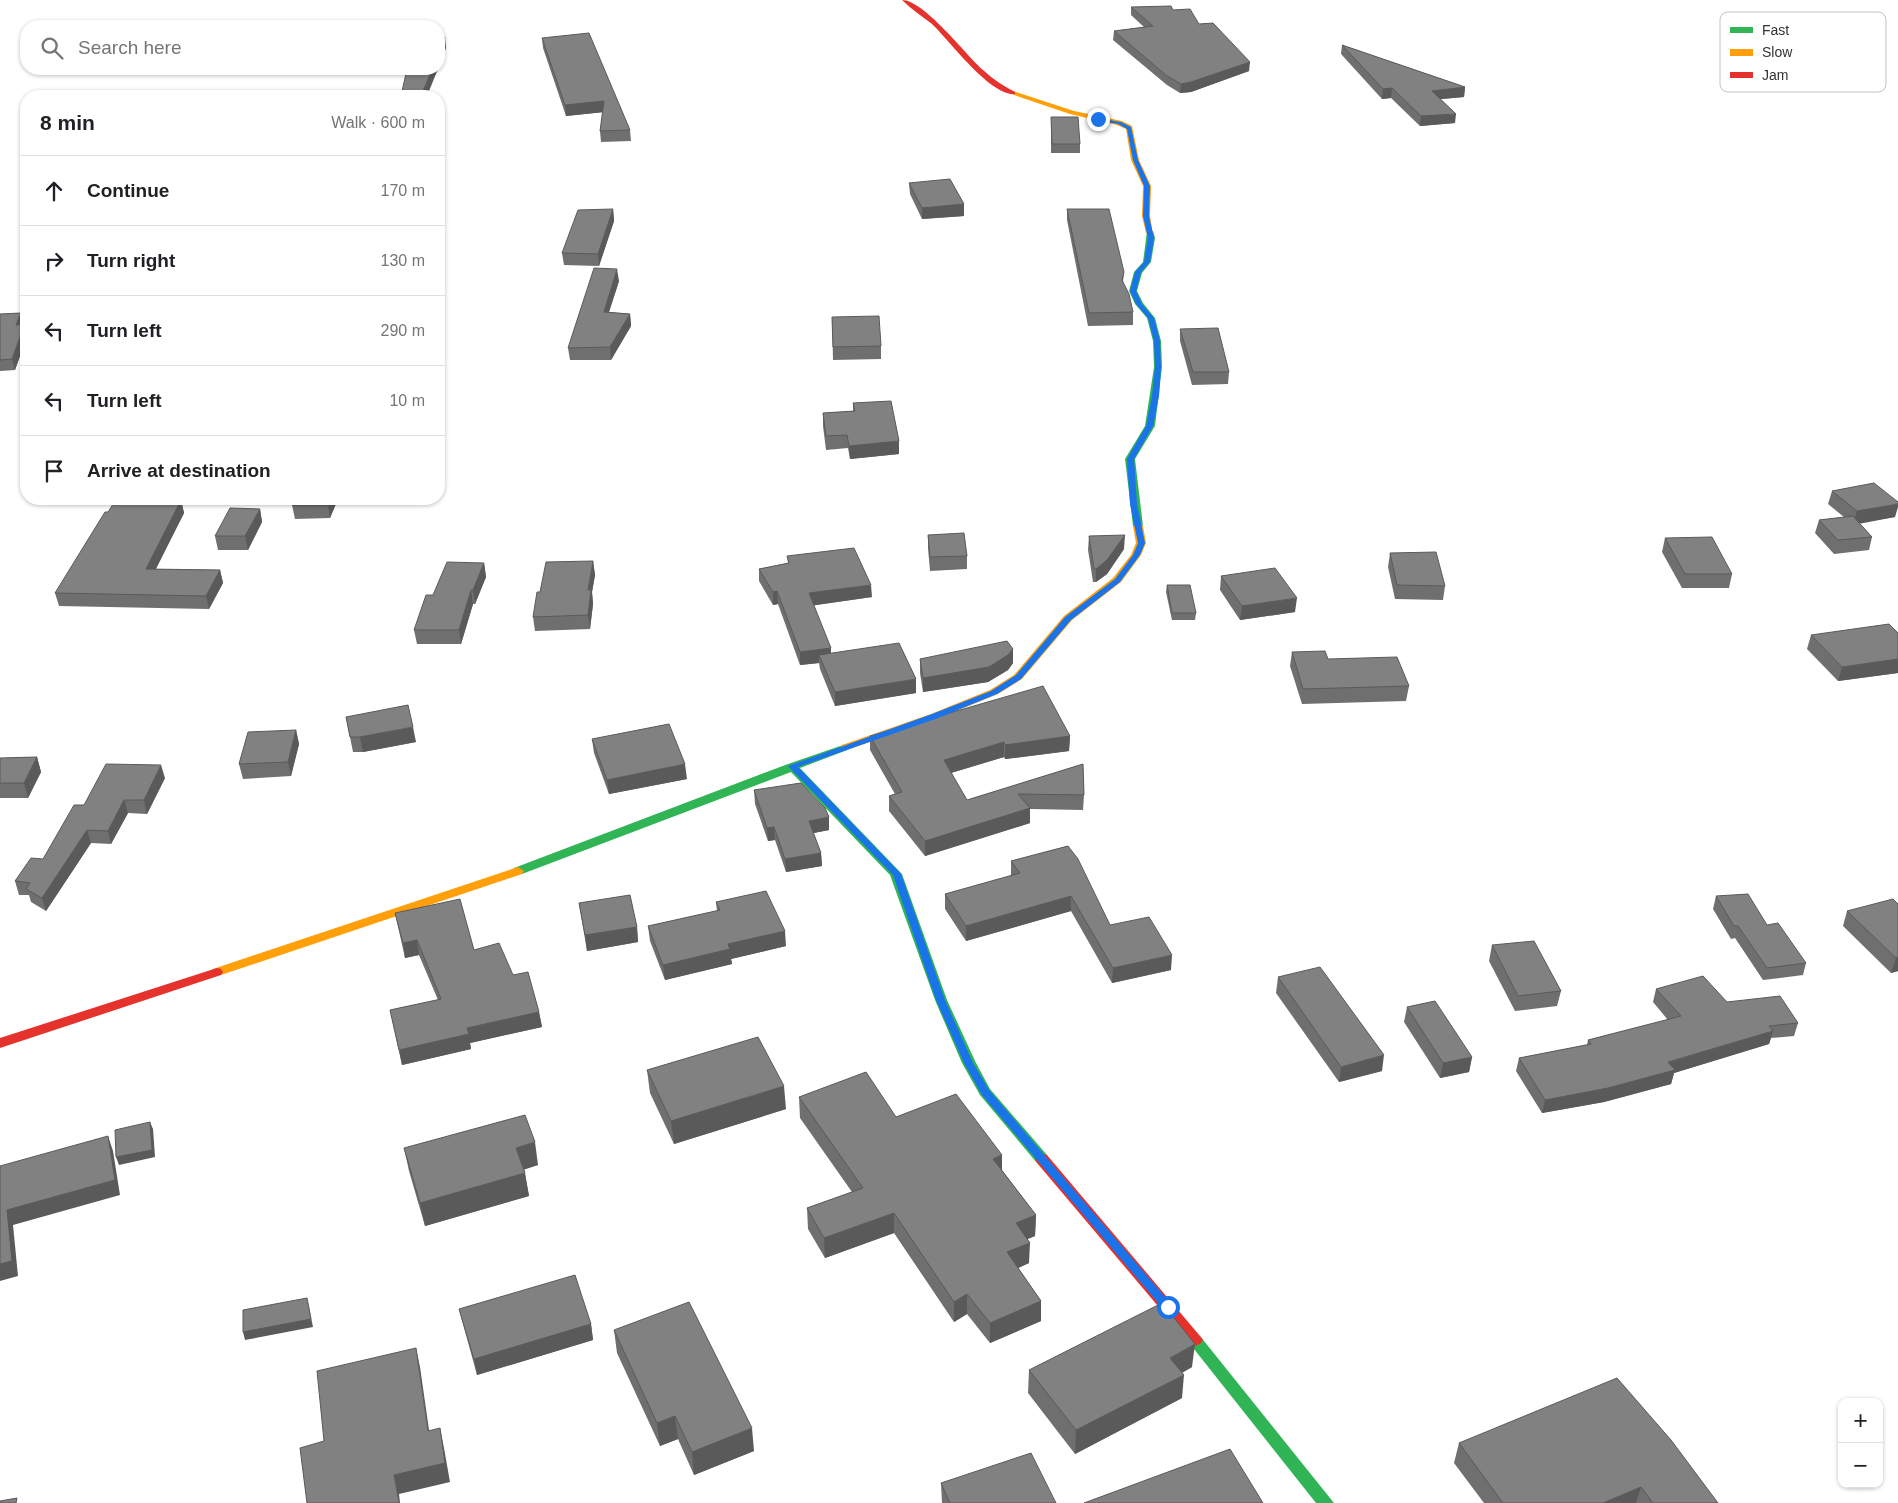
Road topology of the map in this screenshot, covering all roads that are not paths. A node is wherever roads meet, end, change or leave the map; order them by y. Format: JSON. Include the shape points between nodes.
{"nodes":[{"id":1,"x":905,"y":0,"type":"edge"},
{"id":2,"x":792,"y":766,"type":"junction"},
{"id":3,"x":0,"y":1043,"type":"edge"},
{"id":4,"x":1326,"y":1503,"type":"edge"}],
"edges":[{"from":1,"to":2,"type":"street","via":[[935,24],[972,64],[1003,90],[1129,128],[1135,160],[1147,186],[1146,216],[1151,238],[1147,262],[1138,272],[1133,291],[1151,318],[1157,341],[1158,367],[1150,426],[1130,459],[1141,543],[1117,580],[1068,618],[1018,677],[994,692],[935,716]]},
{"from":2,"to":3,"type":"street","via":[[498,879]]},
{"from":2,"to":4,"type":"street","via":[[896,874],[941,1000],[985,1092],[1168,1307]]}]}
